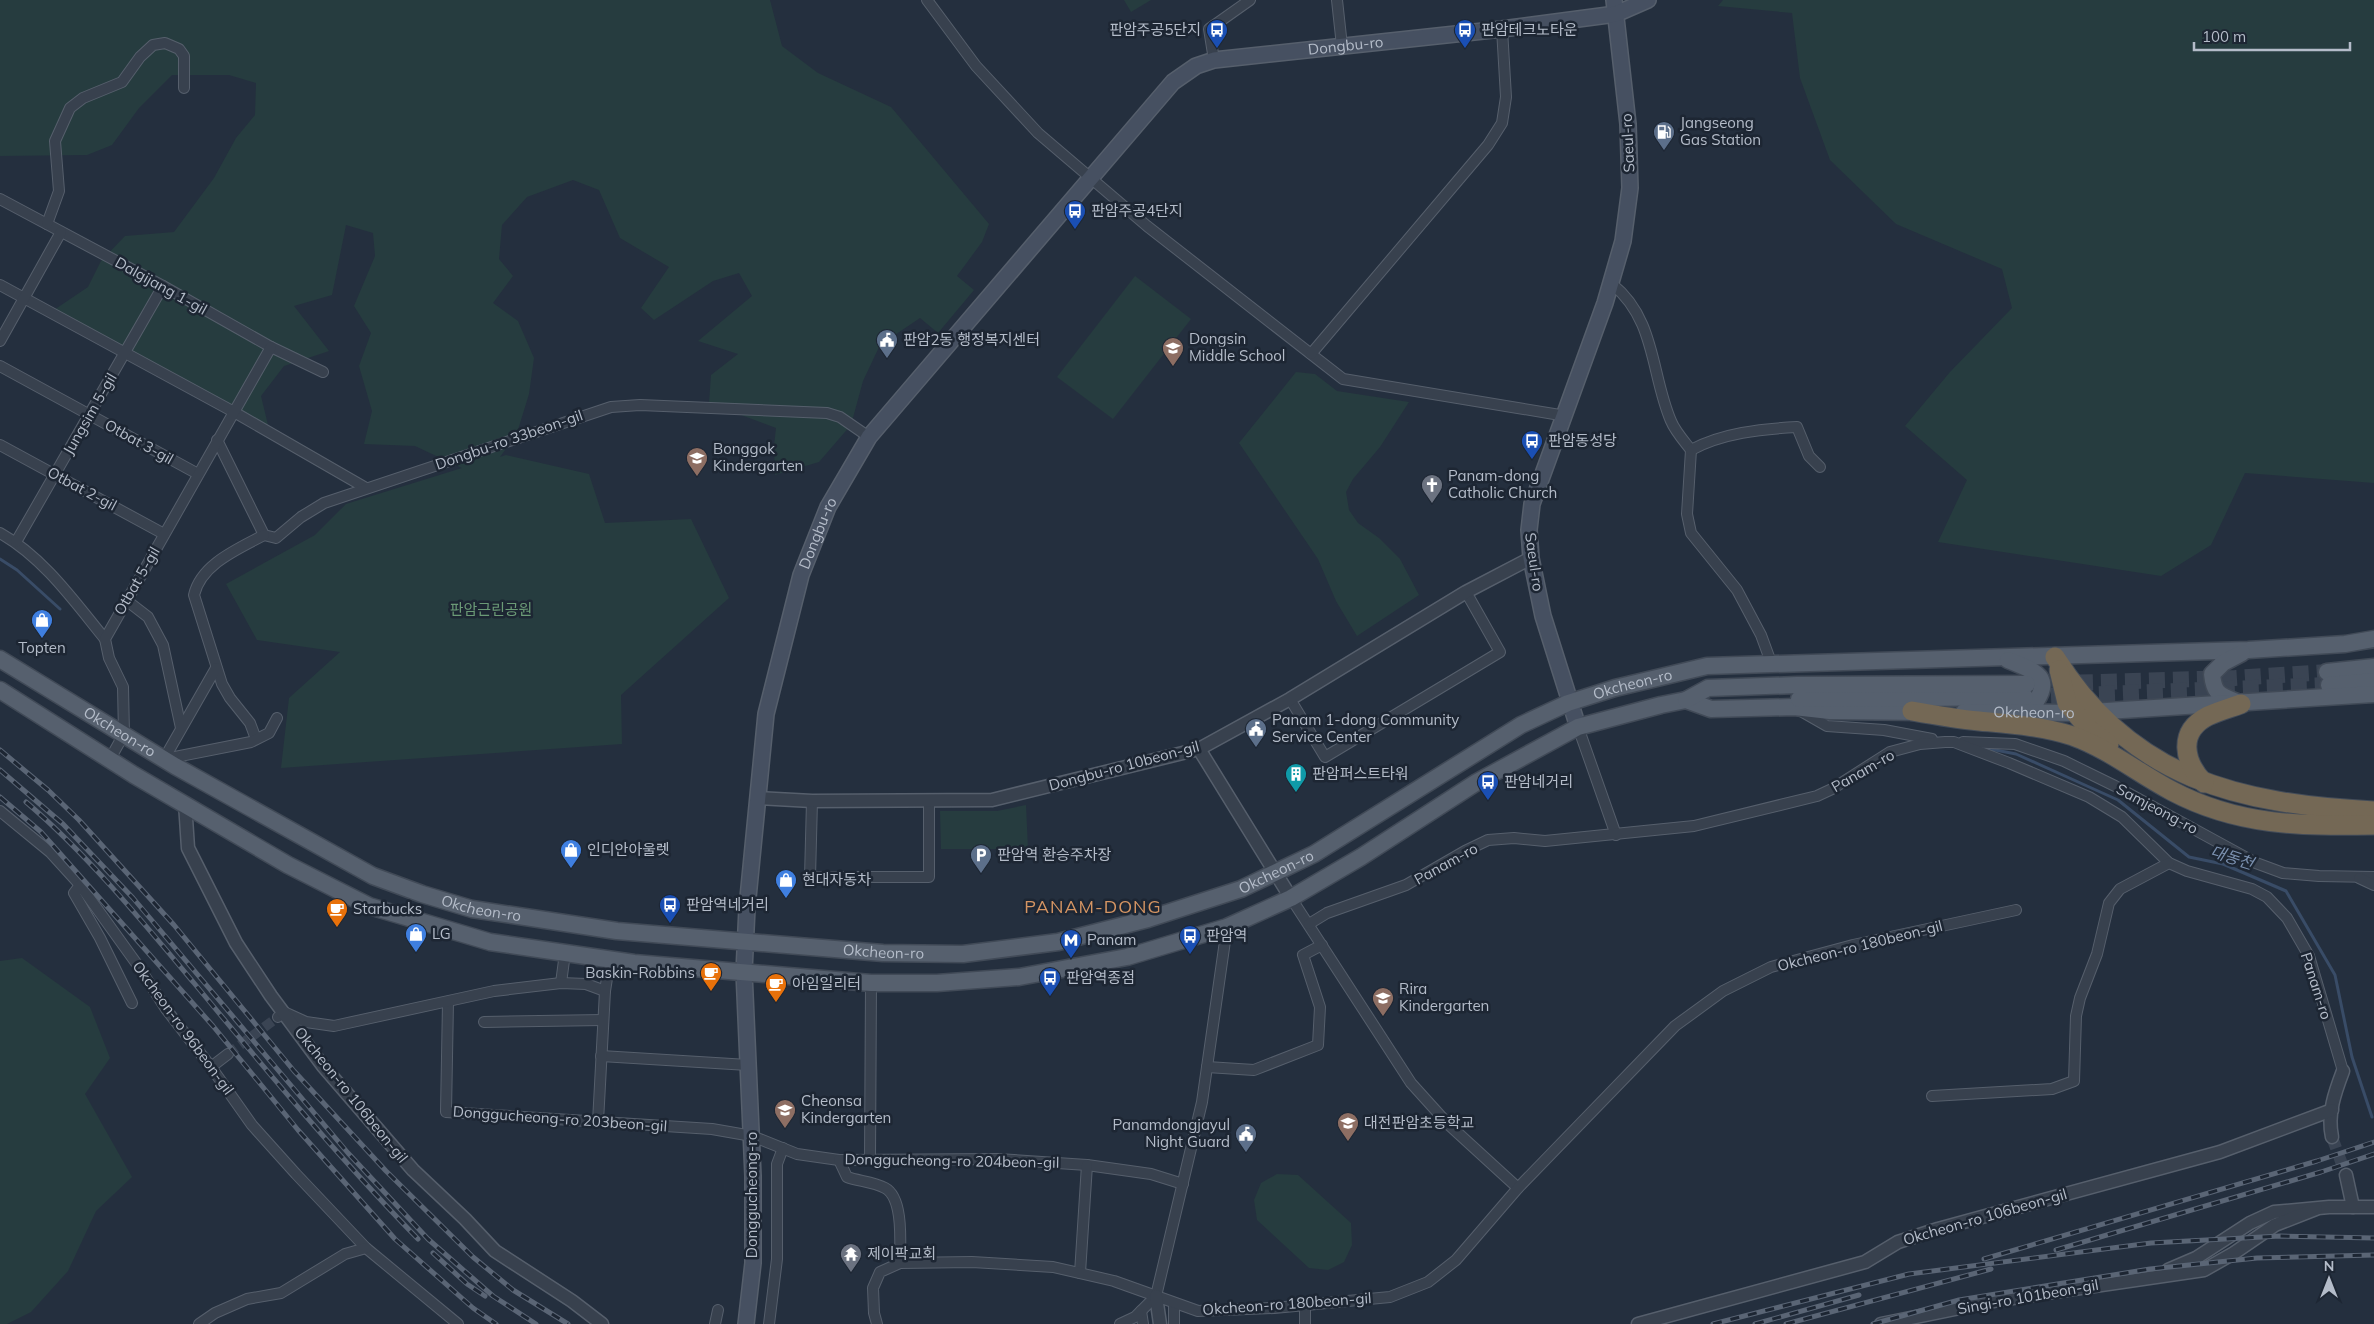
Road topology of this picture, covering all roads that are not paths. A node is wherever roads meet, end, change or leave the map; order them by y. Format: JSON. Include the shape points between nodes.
{"nodes":[{"id":1,"x":927,"y":0,"type":"edge"},
{"id":2,"x":1250,"y":0,"type":"edge"},
{"id":3,"x":1336,"y":0,"type":"edge"},
{"id":4,"x":1648,"y":0,"type":"edge"},
{"id":5,"x":1615,"y":7,"type":"edge"},
{"id":6,"x":1502,"y":29,"type":"junction"},
{"id":7,"x":1342,"y":46,"type":"junction"},
{"id":8,"x":1214,"y":60,"type":"junction"},
{"id":9,"x":184,"y":88,"type":"dead end"},
{"id":10,"x":1091,"y":180,"type":"junction"},
{"id":11,"x":0,"y":199,"type":"edge"},
{"id":12,"x":47,"y":224,"type":"junction"},
{"id":13,"x":61,"y":232,"type":"junction"},
{"id":14,"x":1612,"y":284,"type":"junction"},
{"id":15,"x":0,"y":285,"type":"edge"},
{"id":16,"x":163,"y":286,"type":"junction"},
{"id":17,"x":24,"y":298,"type":"junction"},
{"id":18,"x":0,"y":341,"type":"edge"},
{"id":19,"x":271,"y":347,"type":"junction"},
{"id":20,"x":125,"y":353,"type":"junction"},
{"id":21,"x":1311,"y":354,"type":"junction"},
{"id":22,"x":0,"y":366,"type":"edge"},
{"id":23,"x":323,"y":372,"type":"dead end"},
{"id":24,"x":234,"y":412,"type":"junction"},
{"id":25,"x":89,"y":415,"type":"junction"},
{"id":26,"x":1566,"y":416,"type":"junction"},
{"id":27,"x":869,"y":437,"type":"junction"},
{"id":28,"x":217,"y":440,"type":"junction"},
{"id":29,"x":0,"y":445,"type":"edge"},
{"id":30,"x":1691,"y":450,"type":"junction"},
{"id":31,"x":1820,"y":467,"type":"dead end"},
{"id":32,"x":198,"y":474,"type":"junction"},
{"id":33,"x":55,"y":475,"type":"junction"},
{"id":34,"x":366,"y":488,"type":"junction"},
{"id":35,"x":0,"y":533,"type":"edge"},
{"id":36,"x":164,"y":534,"type":"junction"},
{"id":37,"x":264,"y":535,"type":"junction"},
{"id":38,"x":16,"y":542,"type":"junction"},
{"id":39,"x":1531,"y":558,"type":"junction"},
{"id":40,"x":1466,"y":592,"type":"junction"},
{"id":41,"x":126,"y":600,"type":"junction"},
{"id":42,"x":105,"y":639,"type":"junction"},
{"id":43,"x":2374,"y":639,"type":"edge"},
{"id":44,"x":2248,"y":650,"type":"junction"},
{"id":45,"x":1999,"y":657,"type":"junction"},
{"id":46,"x":2055,"y":657,"type":"junction"},
{"id":47,"x":0,"y":659,"type":"edge"},
{"id":48,"x":1772,"y":665,"type":"junction"},
{"id":49,"x":2374,"y":667,"type":"edge"},
{"id":50,"x":216,"y":668,"type":"junction"},
{"id":51,"x":2374,"y":681,"type":"edge"},
{"id":52,"x":0,"y":690,"type":"edge"},
{"id":53,"x":2374,"y":694,"type":"edge"},
{"id":54,"x":2026,"y":698,"type":"junction"},
{"id":55,"x":1290,"y":699,"type":"junction"},
{"id":56,"x":1686,"y":700,"type":"junction"},
{"id":57,"x":1568,"y":703,"type":"junction"},
{"id":58,"x":2241,"y":704,"type":"junction"},
{"id":59,"x":1794,"y":707,"type":"junction"},
{"id":60,"x":1912,"y":711,"type":"junction"},
{"id":61,"x":2097,"y":712,"type":"junction"},
{"id":62,"x":2075,"y":713,"type":"junction"},
{"id":63,"x":276,"y":718,"type":"dead end"},
{"id":64,"x":1578,"y":727,"type":"junction"},
{"id":65,"x":182,"y":728,"type":"junction"},
{"id":66,"x":124,"y":734,"type":"junction"},
{"id":67,"x":256,"y":738,"type":"junction"},
{"id":68,"x":1950,"y":742,"type":"junction"},
{"id":69,"x":1199,"y":749,"type":"junction"},
{"id":70,"x":110,"y":759,"type":"junction"},
{"id":71,"x":164,"y":759,"type":"junction"},
{"id":72,"x":2151,"y":779,"type":"junction"},
{"id":73,"x":2205,"y":784,"type":"junction"},
{"id":74,"x":758,"y":798,"type":"junction"},
{"id":75,"x":812,"y":801,"type":"junction"},
{"id":76,"x":929,"y":801,"type":"junction"},
{"id":77,"x":184,"y":803,"type":"junction"},
{"id":78,"x":2374,"y":811,"type":"edge"},
{"id":79,"x":1,"y":814,"type":"edge"},
{"id":80,"x":2374,"y":825,"type":"edge"},
{"id":81,"x":1616,"y":835,"type":"junction"},
{"id":82,"x":2169,"y":863,"type":"junction"},
{"id":83,"x":1277,"y":873,"type":"junction"},
{"id":84,"x":2374,"y":876,"type":"edge"},
{"id":85,"x":2358,"y":877,"type":"junction"},
{"id":86,"x":80,"y":885,"type":"junction"},
{"id":87,"x":2374,"y":885,"type":"edge"},
{"id":88,"x":1291,"y":898,"type":"junction"},
{"id":89,"x":2016,"y":910,"type":"dead end"},
{"id":90,"x":1309,"y":924,"type":"junction"},
{"id":91,"x":1227,"y":927,"type":"junction"},
{"id":92,"x":745,"y":942,"type":"junction"},
{"id":93,"x":1322,"y":946,"type":"junction"},
{"id":94,"x":565,"y":953,"type":"junction"},
{"id":95,"x":610,"y":959,"type":"junction"},
{"id":96,"x":744,"y":972,"type":"junction"},
{"id":97,"x":871,"y":983,"type":"junction"},
{"id":98,"x":561,"y":984,"type":"junction"},
{"id":99,"x":605,"y":991,"type":"junction"},
{"id":100,"x":448,"y":1002,"type":"junction"},
{"id":101,"x":132,"y":1003,"type":"dead end"},
{"id":102,"x":281,"y":1014,"type":"junction"},
{"id":103,"x":603,"y":1020,"type":"junction"},
{"id":104,"x":484,"y":1022,"type":"dead end"},
{"id":105,"x":228,"y":1054,"type":"tunnel mouth"},
{"id":106,"x":601,"y":1056,"type":"junction"},
{"id":107,"x":748,"y":1065,"type":"junction"},
{"id":108,"x":211,"y":1067,"type":"junction"},
{"id":109,"x":1207,"y":1068,"type":"junction"},
{"id":110,"x":2343,"y":1071,"type":"joint"},
{"id":111,"x":1932,"y":1096,"type":"dead end"},
{"id":112,"x":2332,"y":1110,"type":"junction"},
{"id":113,"x":598,"y":1122,"type":"junction"},
{"id":114,"x":752,"y":1136,"type":"junction"},
{"id":115,"x":2332,"y":1137,"type":"tunnel mouth"},
{"id":116,"x":783,"y":1148,"type":"junction"},
{"id":117,"x":870,"y":1159,"type":"junction"},
{"id":118,"x":839,"y":1160,"type":"junction"},
{"id":119,"x":1087,"y":1164,"type":"junction"},
{"id":120,"x":2346,"y":1175,"type":"tunnel mouth"},
{"id":121,"x":1184,"y":1184,"type":"junction"},
{"id":122,"x":1518,"y":1188,"type":"junction"},
{"id":123,"x":2353,"y":1207,"type":"junction"},
{"id":124,"x":2374,"y":1207,"type":"edge"},
{"id":125,"x":366,"y":1248,"type":"junction"},
{"id":126,"x":900,"y":1263,"type":"junction"},
{"id":127,"x":1080,"y":1273,"type":"junction"},
{"id":128,"x":1156,"y":1296,"type":"junction"},
{"id":129,"x":1174,"y":1304,"type":"junction"},
{"id":130,"x":1305,"y":1305,"type":"junction"},
{"id":131,"x":718,"y":1310,"type":"dead end"},
{"id":132,"x":1141,"y":1311,"type":"junction"},
{"id":133,"x":200,"y":1324,"type":"edge"},
{"id":134,"x":458,"y":1324,"type":"edge"},
{"id":135,"x":602,"y":1324,"type":"edge"},
{"id":136,"x":715,"y":1324,"type":"edge"},
{"id":137,"x":746,"y":1324,"type":"edge"},
{"id":138,"x":769,"y":1324,"type":"edge"},
{"id":139,"x":877,"y":1324,"type":"edge"},
{"id":140,"x":1120,"y":1324,"type":"edge"},
{"id":141,"x":1143,"y":1324,"type":"edge"},
{"id":142,"x":1160,"y":1324,"type":"edge"},
{"id":143,"x":1174,"y":1324,"type":"edge"},
{"id":144,"x":1306,"y":1324,"type":"edge"},
{"id":145,"x":1638,"y":1324,"type":"edge"},
{"id":146,"x":1881,"y":1324,"type":"edge"}],
"edges":[{"from":1,"to":10,"type":"street","via":[[982,73],[1038,134]]},
{"from":2,"to":8,"type":"street","via":[[1209,29]]},
{"from":3,"to":7,"type":"street"},
{"from":4,"to":5,"type":"main road","name":"Dongbu-ro"},
{"from":5,"to":6,"type":"main road","name":"Dongbu-ro"},
{"from":5,"to":14,"type":"main road","name":"Saeul-ro","via":[[1628,124],[1630,188],[1623,241]]},
{"from":6,"to":7,"type":"main road","name":"Dongbu-ro"},
{"from":6,"to":21,"type":"street","via":[[1506,97],[1502,123],[1488,146]]},
{"from":7,"to":8,"type":"main road","name":"Dongbu-ro"},
{"from":8,"to":10,"type":"main road","name":"Dongbu-ro","via":[[1196,66],[1173,82]]},
{"from":9,"to":12,"type":"street","via":[[184,56],[179,49],[165,43],[154,45],[140,57],[122,82],[83,98],[70,108],[55,141],[59,191]]},
{"from":10,"to":21,"type":"street"},
{"from":10,"to":27,"type":"main road","name":"Dongbu-ro"},
{"from":11,"to":12,"type":"street","name":"Dalgijang 1-gil"},
{"from":12,"to":13,"type":"street","name":"Dalgijang 1-gil"},
{"from":13,"to":16,"type":"street","name":"Dalgijang 1-gil"},
{"from":13,"to":17,"type":"street"},
{"from":14,"to":26,"type":"main road","name":"Saeul-ro"},
{"from":14,"to":30,"type":"street","via":[[1623,294],[1646,333],[1671,422]]},
{"from":15,"to":17,"type":"street"},
{"from":16,"to":19,"type":"street","name":"Dalgijang 1-gil"},
{"from":16,"to":20,"type":"street","name":"Jungsim 5-gil"},
{"from":17,"to":18,"type":"street"},
{"from":17,"to":20,"type":"street"},
{"from":19,"to":23,"type":"street","name":"Dalgijang 1-gil"},
{"from":19,"to":24,"type":"street","name":"Otbat 5-gil"},
{"from":20,"to":24,"type":"street"},
{"from":20,"to":25,"type":"street","name":"Jungsim 5-gil"},
{"from":21,"to":26,"type":"street","via":[[1343,380]]},
{"from":22,"to":25,"type":"street","name":"Otbat 3-gil"},
{"from":24,"to":28,"type":"street","name":"Otbat 5-gil"},
{"from":24,"to":34,"type":"street"},
{"from":25,"to":32,"type":"street","name":"Otbat 3-gil"},
{"from":25,"to":33,"type":"street","name":"Jungsim 5-gil"},
{"from":26,"to":39,"type":"main road","name":"Saeul-ro","via":[[1532,504],[1529,530]]},
{"from":27,"to":34,"type":"street","name":"Dongbu-ro 33beon-gil","via":[[840,417],[827,413],[611,406]]},
{"from":27,"to":74,"type":"main road","name":"Dongbu-ro","via":[[828,507],[801,575],[766,714]]},
{"from":28,"to":32,"type":"street","name":"Otbat 5-gil"},
{"from":28,"to":37,"type":"street"},
{"from":29,"to":33,"type":"street","name":"Otbat 2-gil"},
{"from":30,"to":31,"type":"street","via":[[1706,442],[1766,428],[1797,427],[1808,456]]},
{"from":30,"to":48,"type":"street","via":[[1687,514],[1691,533],[1738,590]]},
{"from":32,"to":36,"type":"street","name":"Otbat 5-gil"},
{"from":33,"to":36,"type":"street","name":"Otbat 2-gil"},
{"from":33,"to":38,"type":"street","name":"Jungsim 5-gil"},
{"from":34,"to":37,"type":"street","name":"Dongbu-ro 33beon-gil","via":[[324,503],[276,538]]},
{"from":35,"to":38,"type":"street"},
{"from":36,"to":41,"type":"street","name":"Otbat 5-gil"},
{"from":37,"to":50,"type":"street","via":[[220,560],[196,586],[194,596]]},
{"from":38,"to":42,"type":"street","via":[[66,591]]},
{"from":39,"to":40,"type":"street","name":"Dongbu-ro 10beon-gil"},
{"from":39,"to":57,"type":"main road","name":"Saeul-ro","via":[[1543,616]]},
{"from":40,"to":55,"type":"street","name":"Dongbu-ro 10beon-gil"},
{"from":40,"to":55,"type":"street","via":[[1500,652],[1324,757]]},
{"from":41,"to":42,"type":"street","name":"Otbat 5-gil"},
{"from":41,"to":65,"type":"street","via":[[148,617],[163,646]]},
{"from":42,"to":66,"type":"street","via":[[109,658],[123,687]]},
{"from":43,"to":44,"type":"main road","name":"Okcheon-ro"},
{"from":44,"to":46,"type":"main road","name":"Okcheon-ro"},
{"from":44,"to":58,"type":"main road","via":[[2223,663],[2212,674],[2216,692]]},
{"from":45,"to":46,"type":"main road","name":"Okcheon-ro"},
{"from":45,"to":48,"type":"main road","name":"Okcheon-ro"},
{"from":45,"to":54,"type":"main road","via":[[2037,674],[2042,682],[2042,694]]},
{"from":46,"to":61,"type":"highway"},
{"from":46,"to":62,"type":"highway","via":[[2068,703]]},
{"from":47,"to":66,"type":"main road","name":"Okcheon-ro"},
{"from":48,"to":57,"type":"main road","name":"Okcheon-ro","via":[[1707,666]]},
{"from":49,"to":51,"type":"main road","via":[[2328,679]]},
{"from":50,"to":65,"type":"street"},
{"from":50,"to":67,"type":"street","via":[[230,698],[250,723]]},
{"from":52,"to":70,"type":"main road","name":"Okcheon-ro"},
{"from":53,"to":58,"type":"main road","name":"Okcheon-ro"},
{"from":54,"to":56,"type":"main road"},
{"from":54,"to":60,"type":"main road","name":"Okcheon-ro"},
{"from":54,"to":62,"type":"main road","name":"Okcheon-ro"},
{"from":55,"to":69,"type":"street","name":"Dongbu-ro 10beon-gil"},
{"from":56,"to":59,"type":"main road","name":"Okcheon-ro","via":[[1711,709]]},
{"from":56,"to":64,"type":"main road","name":"Okcheon-ro"},
{"from":57,"to":64,"type":"main road","name":"Saeul-ro"},
{"from":57,"to":83,"type":"main road","name":"Okcheon-ro","via":[[1521,725],[1314,854]]},
{"from":58,"to":61,"type":"main road","name":"Okcheon-ro"},
{"from":58,"to":73,"type":"highway","via":[[2207,716],[2189,734],[2187,752],[2190,765]]},
{"from":59,"to":60,"type":"main road","name":"Okcheon-ro","via":[[1830,711]]},
{"from":59,"to":68,"type":"street","name":"Samjeong-ro","via":[[1827,726],[1884,730]]},
{"from":60,"to":72,"type":"highway","via":[[2059,732],[2110,752]]},
{"from":61,"to":62,"type":"main road","name":"Okcheon-ro"},
{"from":61,"to":73,"type":"highway","via":[[2119,733],[2155,758]]},
{"from":62,"to":72,"type":"highway","via":[[2089,729]]},
{"from":63,"to":67,"type":"street","via":[[269,733],[263,738]]},
{"from":64,"to":81,"type":"street"},
{"from":64,"to":88,"type":"main road","name":"Okcheon-ro","via":[[1477,782]]},
{"from":65,"to":71,"type":"street"},
{"from":66,"to":70,"type":"street"},
{"from":66,"to":71,"type":"main road","name":"Okcheon-ro"},
{"from":67,"to":71,"type":"street","via":[[251,742]]},
{"from":68,"to":81,"type":"street","name":"Panam-ro","via":[[1920,744],[1890,752],[1816,796],[1694,826]]},
{"from":68,"to":82,"type":"street","name":"Panam-ro","via":[[2089,797],[2122,817]]},
{"from":68,"to":85,"type":"street","name":"Samjeong-ro","via":[[2014,744],[2064,761],[2256,863],[2283,872]]},
{"from":69,"to":76,"type":"street","name":"Dongbu-ro 10beon-gil","via":[[992,800]]},
{"from":69,"to":83,"type":"street"},
{"from":70,"to":77,"type":"main road","name":"Okcheon-ro"},
{"from":71,"to":92,"type":"main road","name":"Okcheon-ro","via":[[373,876],[422,894],[499,914],[617,931]]},
{"from":72,"to":80,"type":"highway","via":[[2191,800],[2235,816],[2307,826]]},
{"from":73,"to":78,"type":"highway","via":[[2276,802]]},
{"from":74,"to":75,"type":"street","name":"Dongbu-ro 10beon-gil"},
{"from":74,"to":92,"type":"main road","name":"Dongbu-ro"},
{"from":75,"to":76,"type":"street","name":"Dongbu-ro 10beon-gil"},
{"from":75,"to":76,"type":"street","via":[[810,877],[929,877]]},
{"from":77,"to":94,"type":"main road","name":"Okcheon-ro","via":[[288,865],[369,906],[490,942]]},
{"from":77,"to":102,"type":"street","name":"Okcheon-ro 106beon-gil","via":[[188,848],[203,882],[236,943]]},
{"from":79,"to":86,"type":"street","name":"Okcheon-ro 96beon-gil","via":[[50,852]]},
{"from":81,"to":90,"type":"street","name":"Panam-ro","via":[[1545,841],[1488,840],[1406,885],[1327,913]]},
{"from":82,"to":110,"type":"street","name":"Panam-ro","via":[[2187,872],[2252,889],[2267,897],[2287,918],[2309,956]]},
{"from":82,"to":111,"type":"street","via":[[2120,889],[2109,903],[2097,954],[2076,1016],[2074,1081],[2052,1088]]},
{"from":83,"to":88,"type":"street"},
{"from":83,"to":92,"type":"main road","name":"Okcheon-ro","via":[[1241,889],[1148,919],[1058,942],[963,954],[883,953]]},
{"from":84,"to":85,"type":"street","name":"Samjeong-ro"},
{"from":85,"to":87,"type":"street","name":"Samjeong-ro"},
{"from":86,"to":101,"type":"street","via":[[74,893],[77,900]]},
{"from":86,"to":108,"type":"street","name":"Okcheon-ro 96beon-gil","via":[[166,1009]]},
{"from":88,"to":90,"type":"street"},
{"from":88,"to":91,"type":"main road","name":"Okcheon-ro"},
{"from":89,"to":122,"type":"street","name":"Okcheon-ro 180beon-gil","via":[[1853,945],[1771,967],[1723,991],[1675,1026]]},
{"from":90,"to":93,"type":"street"},
{"from":91,"to":97,"type":"main road","name":"Okcheon-ro","via":[[1127,956],[1019,976],[938,983]]},
{"from":91,"to":109,"type":"street"},
{"from":92,"to":96,"type":"main road","name":"Dongbu-ro"},
{"from":93,"to":109,"type":"street","via":[[1303,955],[1320,1006],[1318,1045],[1254,1070]]},
{"from":93,"to":122,"type":"street","via":[[1411,1084],[1448,1124]]},
{"from":94,"to":95,"type":"main road","name":"Okcheon-ro"},
{"from":94,"to":98,"type":"street"},
{"from":95,"to":96,"type":"main road","name":"Okcheon-ro"},
{"from":95,"to":99,"type":"street"},
{"from":96,"to":97,"type":"main road","name":"Okcheon-ro"},
{"from":96,"to":107,"type":"main road","name":"Donggucheong-ro"},
{"from":97,"to":117,"type":"street","name":"Okcheon-ro"},
{"from":98,"to":99,"type":"street","via":[[586,984]]},
{"from":98,"to":100,"type":"street","via":[[494,991]]},
{"from":99,"to":103,"type":"street"},
{"from":100,"to":102,"type":"street","via":[[334,1026]]},
{"from":100,"to":113,"type":"street","name":"Donggucheong-ro 203beon-gil","via":[[446,1112]]},
{"from":102,"to":135,"type":"street","name":"Okcheon-ro 106beon-gil","via":[[413,1170],[495,1251]]},
{"from":103,"to":104,"type":"street"},
{"from":103,"to":106,"type":"street"},
{"from":105,"to":108,"type":"street"},
{"from":106,"to":107,"type":"street"},
{"from":106,"to":113,"type":"street"},
{"from":107,"to":114,"type":"main road","name":"Donggucheong-ro"},
{"from":108,"to":125,"type":"street","name":"Okcheon-ro 96beon-gil","via":[[252,1125]]},
{"from":109,"to":121,"type":"street"},
{"from":110,"to":112,"type":"street","via":[[2335,1090]]},
{"from":112,"to":115,"type":"street"},
{"from":112,"to":145,"type":"street","name":"Okcheon-ro 106beon-gil","via":[[2220,1152],[1898,1242],[1865,1262]]},
{"from":113,"to":114,"type":"street","name":"Donggucheong-ro 203beon-gil"},
{"from":114,"to":116,"type":"street","name":"Donggucheong-ro 204beon-gil"},
{"from":114,"to":137,"type":"main road","name":"Donggucheong-ro","via":[[752,1263]]},
{"from":116,"to":118,"type":"street","name":"Donggucheong-ro 204beon-gil","via":[[797,1154]]},
{"from":116,"to":138,"type":"street","via":[[777,1164],[777,1259]]},
{"from":117,"to":118,"type":"street","name":"Donggucheong-ro 204beon-gil"},
{"from":117,"to":119,"type":"street","name":"Donggucheong-ro 204beon-gil","via":[[998,1159]]},
{"from":118,"to":126,"type":"street","via":[[846,1177],[886,1188],[896,1199]]},
{"from":119,"to":121,"type":"street","name":"Donggucheong-ro 204beon-gil","via":[[1151,1174]]},
{"from":119,"to":127,"type":"street"},
{"from":120,"to":123,"type":"street"},
{"from":121,"to":128,"type":"street"},
{"from":122,"to":130,"type":"street","name":"Okcheon-ro 180beon-gil","via":[[1456,1260],[1428,1282],[1390,1297]]},
{"from":123,"to":124,"type":"street","name":"Singi-ro 101beon-gil"},
{"from":123,"to":146,"type":"street","name":"Singi-ro 101beon-gil","via":[[2316,1209],[2275,1225],[2204,1270],[1999,1300]]},
{"from":125,"to":133,"type":"street","via":[[345,1254],[281,1293],[247,1299]]},
{"from":125,"to":134,"type":"street","name":"Okcheon-ro 96beon-gil"},
{"from":126,"to":127,"type":"street","name":"Okcheon-ro 180beon-gil","via":[[1053,1267]]},
{"from":126,"to":139,"type":"street","via":[[880,1272],[872,1288]]},
{"from":127,"to":128,"type":"street","name":"Okcheon-ro 180beon-gil"},
{"from":128,"to":129,"type":"street","name":"Okcheon-ro 180beon-gil"},
{"from":128,"to":132,"type":"street"},
{"from":128,"to":142,"type":"street"},
{"from":129,"to":130,"type":"street","name":"Okcheon-ro 180beon-gil","via":[[1198,1311]]},
{"from":129,"to":143,"type":"street"},
{"from":130,"to":144,"type":"street"},
{"from":131,"to":136,"type":"street"},
{"from":132,"to":140,"type":"street"},
{"from":132,"to":141,"type":"street"}]}
